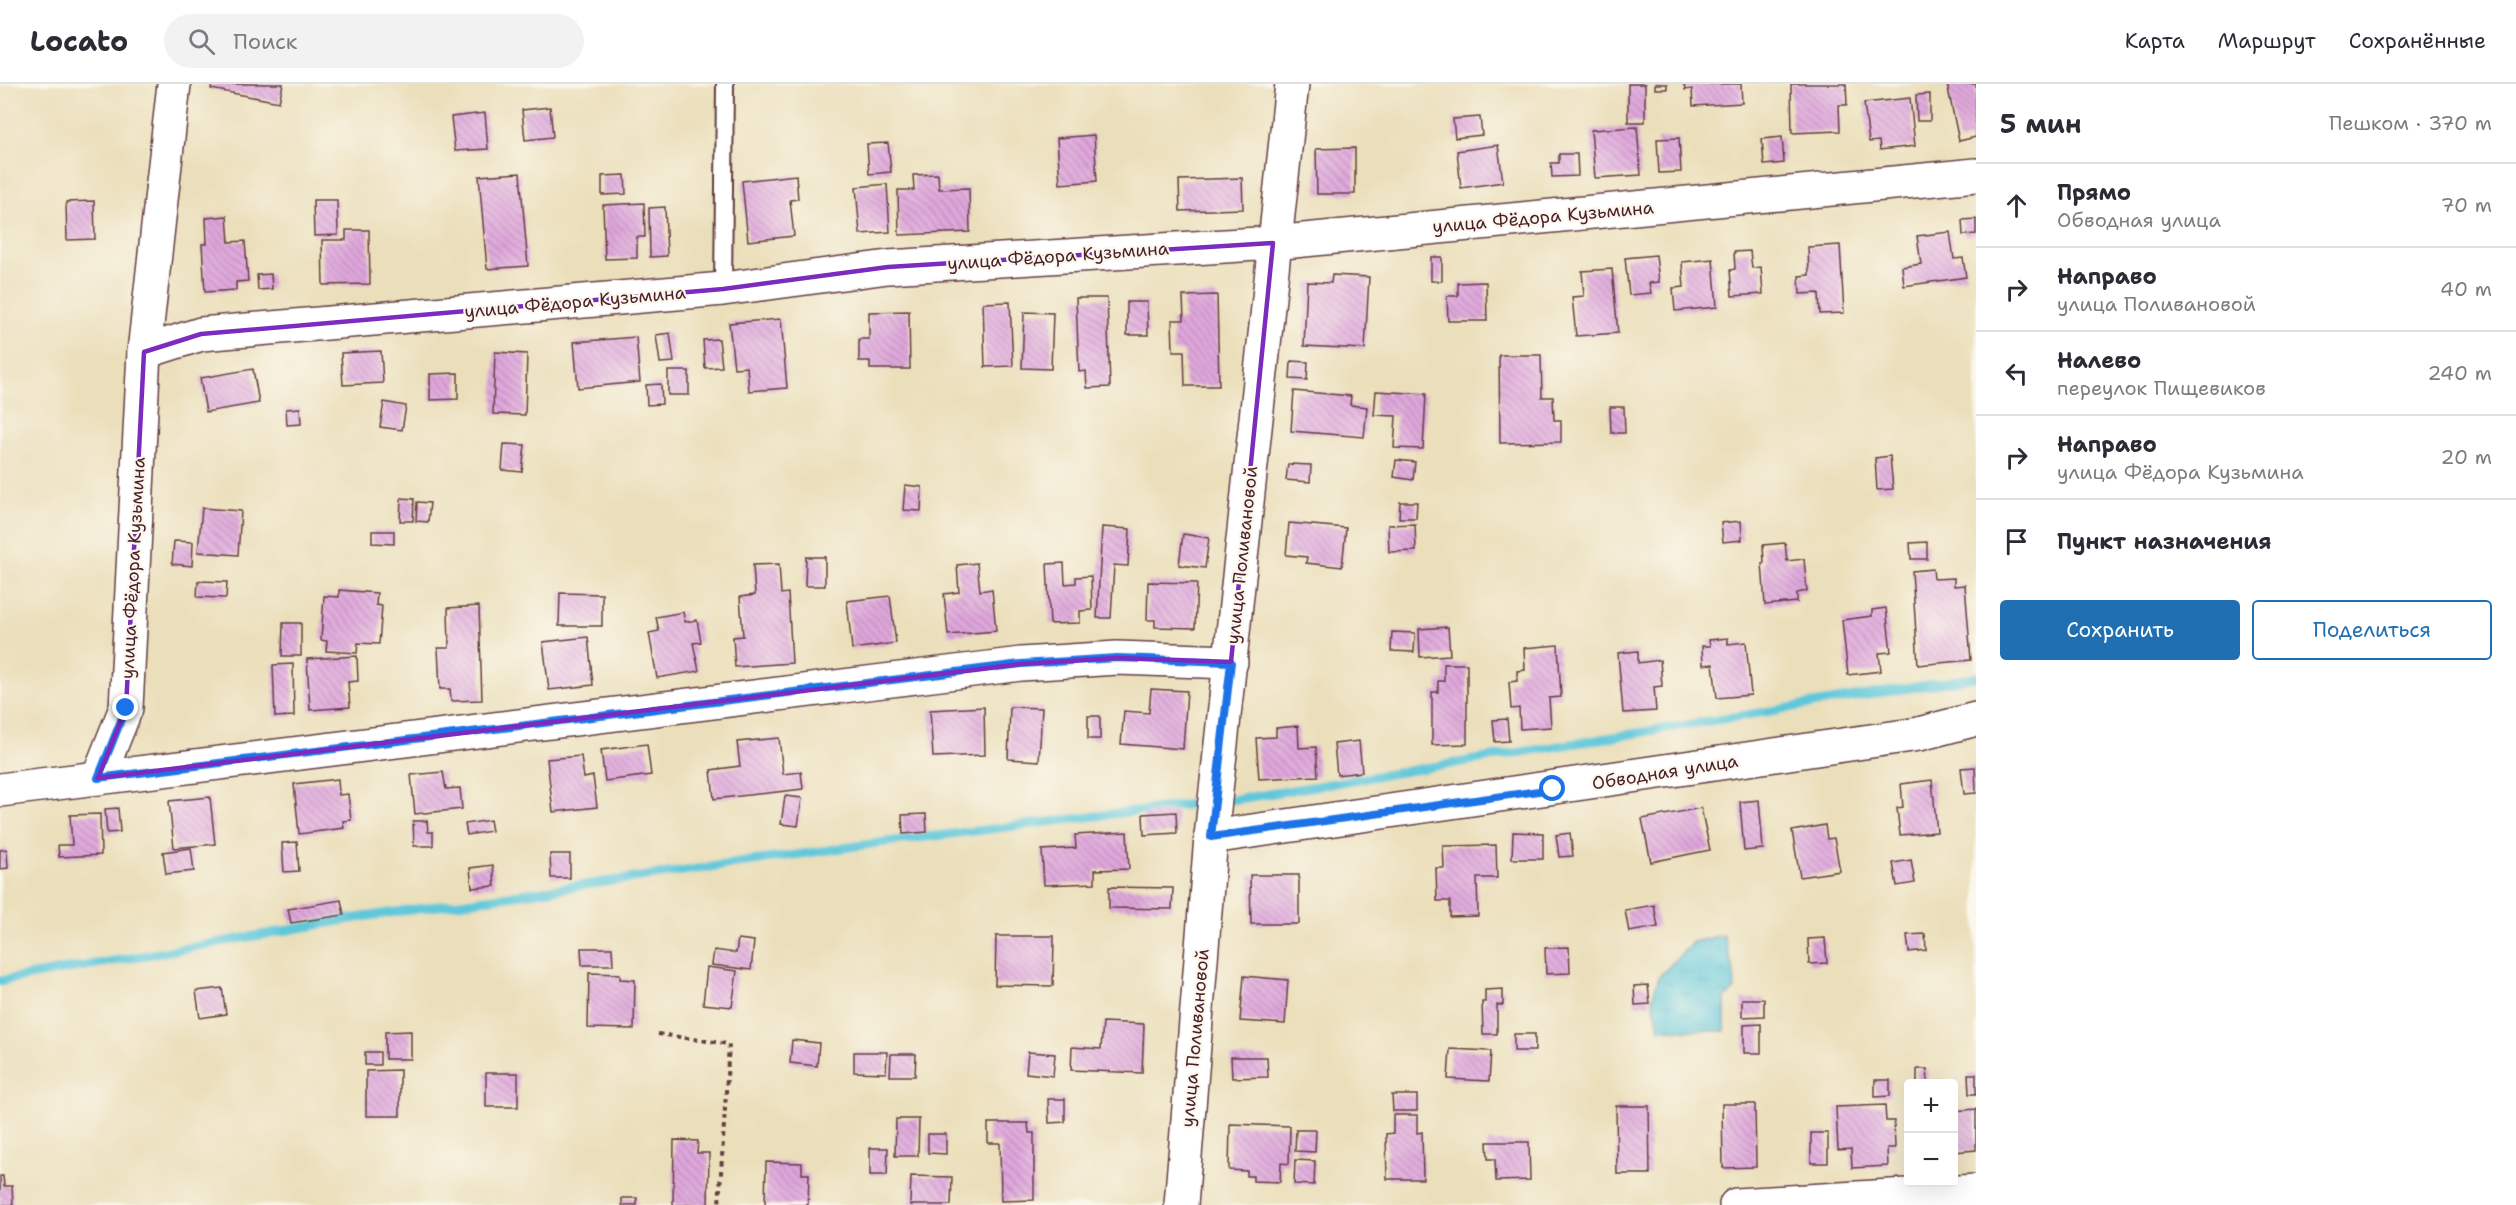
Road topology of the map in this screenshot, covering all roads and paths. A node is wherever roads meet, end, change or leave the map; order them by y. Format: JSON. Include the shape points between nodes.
{"nodes":[{"id":1,"x":174,"y":84,"type":"edge"},
{"id":2,"x":725,"y":84,"type":"edge"},
{"id":3,"x":1292,"y":84,"type":"edge"},
{"id":4,"x":1976,"y":175,"type":"edge"},
{"id":5,"x":1273,"y":243,"type":"junction"},
{"id":6,"x":723,"y":289,"type":"junction"},
{"id":7,"x":144,"y":352,"type":"junction"},
{"id":8,"x":1231,"y":662,"type":"junction"},
{"id":9,"x":1976,"y":719,"type":"edge"},
{"id":10,"x":98,"y":778,"type":"junction"},
{"id":11,"x":0,"y":790,"type":"edge"},
{"id":12,"x":1211,"y":837,"type":"junction"},
{"id":13,"x":658,"y":1034,"type":"dead end"},
{"id":14,"x":1976,"y":1191,"type":"edge"},
{"id":15,"x":719,"y":1205,"type":"edge"},
{"id":16,"x":1182,"y":1205,"type":"edge"},
{"id":17,"x":1736,"y":1205,"type":"edge"}],
"edges":[{"from":1,"to":7,"type":"street","name":"улица Фёдора Кузьмина"},
{"from":2,"to":6,"type":"lane"},
{"from":3,"to":5,"type":"street","name":"улица Поливановой"},
{"from":4,"to":5,"type":"street","name":"улица Фёдора Кузьмина"},
{"from":5,"to":6,"type":"street","name":"улица Фёдора Кузьмина","via":[[888,267]]},
{"from":5,"to":8,"type":"street","name":"улица Поливановой"},
{"from":6,"to":7,"type":"street","name":"улица Фёдора Кузьмина","via":[[201,334]]},
{"from":7,"to":10,"type":"street","name":"улица Фёдора Кузьмина","via":[[126,708]]},
{"from":8,"to":10,"type":"street","via":[[1117,658],[1021,664]]},
{"from":8,"to":12,"type":"street","name":"улица Поливановой"},
{"from":9,"to":12,"type":"street","name":"Обводная улица","via":[[1919,734]]},
{"from":10,"to":11,"type":"street"},
{"from":12,"to":16,"type":"street","name":"улица Поливановой"},
{"from":13,"to":15,"type":"path","via":[[729,1044]]},
{"from":14,"to":17,"type":"street"}]}
